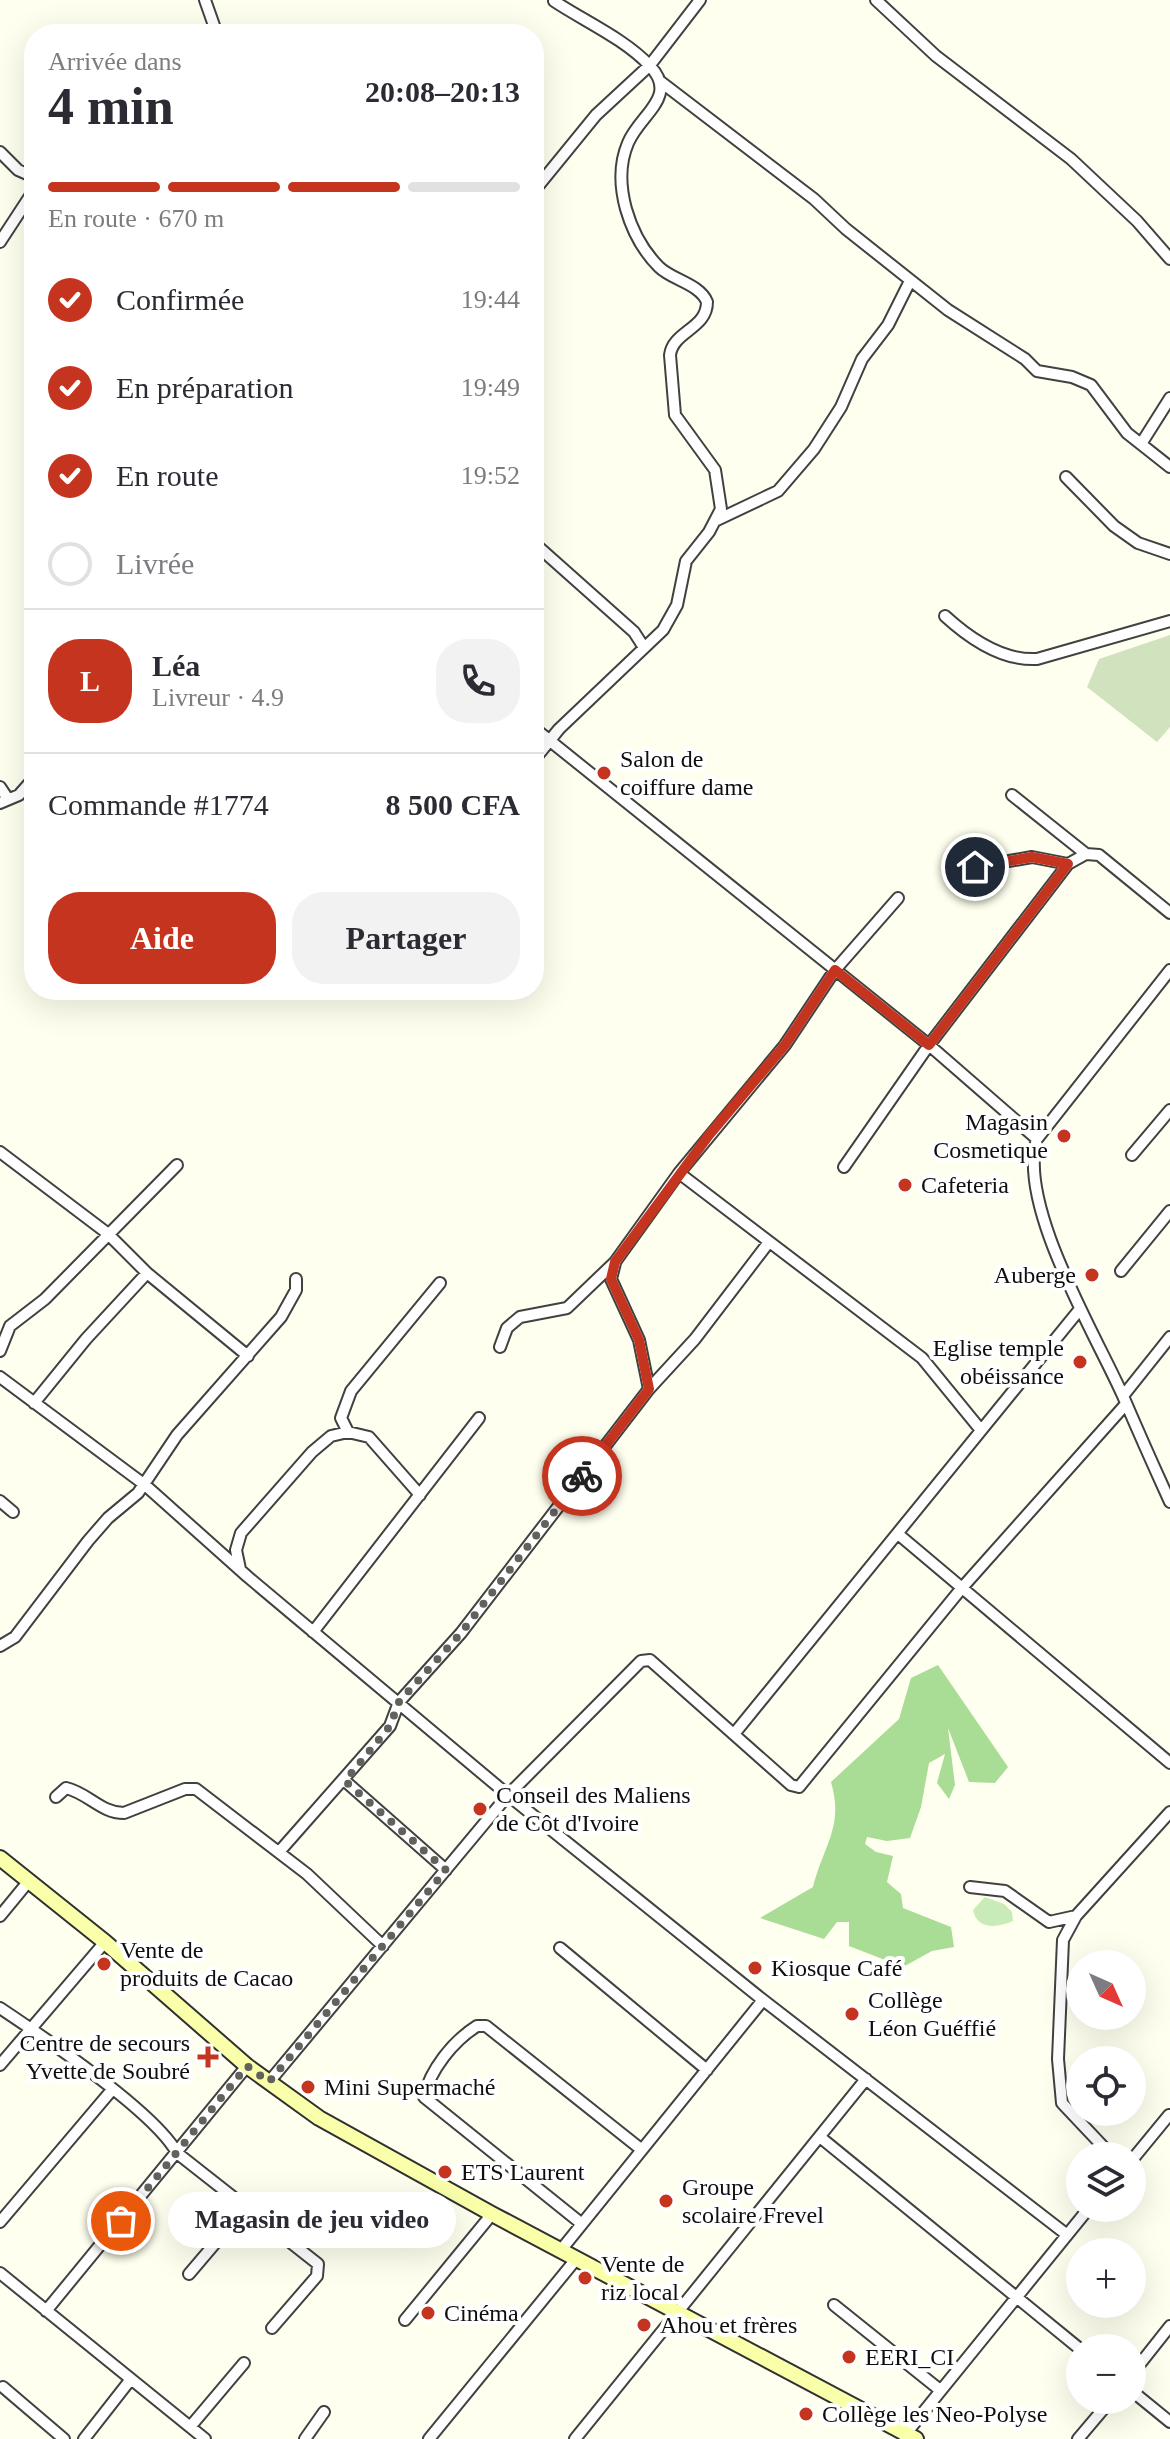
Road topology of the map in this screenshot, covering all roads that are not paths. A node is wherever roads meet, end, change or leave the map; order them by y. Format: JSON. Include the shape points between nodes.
{"nodes":[{"id":1,"x":205,"y":0,"type":"edge"},
{"id":2,"x":700,"y":0,"type":"edge"},
{"id":3,"x":876,"y":0,"type":"edge"},
{"id":4,"x":554,"y":1,"type":"edge"},
{"id":5,"x":213,"y":24,"type":"edge"},
{"id":6,"x":650,"y":65,"type":"junction"},
{"id":7,"x":661,"y":82,"type":"junction"},
{"id":8,"x":0,"y":152,"type":"edge"},
{"id":9,"x":24,"y":173,"type":"edge"},
{"id":10,"x":544,"y":179,"type":"edge"},
{"id":11,"x":24,"y":205,"type":"edge"},
{"id":12,"x":0,"y":242,"type":"edge"},
{"id":13,"x":1170,"y":259,"type":"edge"},
{"id":14,"x":910,"y":281,"type":"junction"},
{"id":15,"x":1170,"y":398,"type":"edge"},
{"id":16,"x":1141,"y":444,"type":"junction"},
{"id":17,"x":1170,"y":467,"type":"edge"},
{"id":18,"x":1066,"y":477,"type":"dead end"},
{"id":19,"x":717,"y":520,"type":"junction"},
{"id":20,"x":544,"y":552,"type":"edge"},
{"id":21,"x":1170,"y":554,"type":"edge"},
{"id":22,"x":945,"y":616,"type":"dead end"},
{"id":23,"x":1170,"y":621,"type":"edge"},
{"id":24,"x":643,"y":646,"type":"junction"},
{"id":25,"x":544,"y":736,"type":"edge"},
{"id":26,"x":550,"y":741,"type":"junction"},
{"id":27,"x":544,"y":748,"type":"edge"},
{"id":28,"x":0,"y":787,"type":"edge"},
{"id":29,"x":24,"y":789,"type":"edge"},
{"id":30,"x":1012,"y":795,"type":"dead end"},
{"id":31,"x":4,"y":801,"type":"edge"},
{"id":32,"x":1086,"y":854,"type":"junction"},
{"id":33,"x":1068,"y":864,"type":"junction"},
{"id":34,"x":975,"y":867,"type":"dead end"},
{"id":35,"x":898,"y":898,"type":"dead end"},
{"id":36,"x":1170,"y":913,"type":"edge"},
{"id":37,"x":835,"y":970,"type":"junction"},
{"id":38,"x":1170,"y":970,"type":"edge"},
{"id":39,"x":929,"y":1045,"type":"junction"},
{"id":40,"x":1169,"y":1113,"type":"edge"},
{"id":41,"x":1037,"y":1139,"type":"junction"},
{"id":42,"x":0,"y":1152,"type":"edge"},
{"id":43,"x":1132,"y":1155,"type":"dead end"},
{"id":44,"x":177,"y":1165,"type":"dead end"},
{"id":45,"x":844,"y":1167,"type":"dead end"},
{"id":46,"x":679,"y":1173,"type":"junction"},
{"id":47,"x":1170,"y":1211,"type":"edge"},
{"id":48,"x":107,"y":1233,"type":"junction"},
{"id":49,"x":769,"y":1242,"type":"junction"},
{"id":50,"x":615,"y":1262,"type":"junction"},
{"id":51,"x":1121,"y":1271,"type":"dead end"},
{"id":52,"x":147,"y":1273,"type":"junction"},
{"id":53,"x":296,"y":1279,"type":"dead end"},
{"id":54,"x":440,"y":1283,"type":"dead end"},
{"id":55,"x":1080,"y":1309,"type":"junction"},
{"id":56,"x":1170,"y":1337,"type":"edge"},
{"id":57,"x":500,"y":1347,"type":"dead end"},
{"id":58,"x":0,"y":1351,"type":"edge"},
{"id":59,"x":248,"y":1356,"type":"junction"},
{"id":60,"x":0,"y":1377,"type":"edge"},
{"id":61,"x":649,"y":1389,"type":"junction"},
{"id":62,"x":1124,"y":1400,"type":"junction"},
{"id":63,"x":34,"y":1403,"type":"junction"},
{"id":64,"x":479,"y":1418,"type":"dead end"},
{"id":65,"x":980,"y":1429,"type":"junction"},
{"id":66,"x":348,"y":1432,"type":"junction"},
{"id":67,"x":145,"y":1485,"type":"junction"},
{"id":68,"x":420,"y":1495,"type":"junction"},
{"id":69,"x":0,"y":1501,"type":"edge"},
{"id":70,"x":1170,"y":1502,"type":"edge"},
{"id":71,"x":13,"y":1512,"type":"dead end"},
{"id":72,"x":898,"y":1534,"type":"junction"},
{"id":73,"x":240,"y":1570,"type":"junction"},
{"id":74,"x":961,"y":1589,"type":"junction"},
{"id":75,"x":313,"y":1632,"type":"junction"},
{"id":76,"x":0,"y":1646,"type":"edge"},
{"id":77,"x":399,"y":1702,"type":"junction"},
{"id":78,"x":734,"y":1734,"type":"junction"},
{"id":79,"x":1170,"y":1763,"type":"edge"},
{"id":80,"x":345,"y":1781,"type":"junction"},
{"id":81,"x":508,"y":1795,"type":"junction"},
{"id":82,"x":56,"y":1797,"type":"dead end"},
{"id":83,"x":1170,"y":1812,"type":"edge"},
{"id":84,"x":279,"y":1852,"type":"junction"},
{"id":85,"x":0,"y":1858,"type":"edge"},
{"id":86,"x":446,"y":1870,"type":"junction"},
{"id":87,"x":28,"y":1882,"type":"junction"},
{"id":88,"x":970,"y":1887,"type":"dead end"},
{"id":89,"x":0,"y":1916,"type":"edge"},
{"id":90,"x":1076,"y":1916,"type":"junction"},
{"id":91,"x":105,"y":1942,"type":"junction"},
{"id":92,"x":383,"y":1946,"type":"junction"},
{"id":93,"x":560,"y":1948,"type":"dead end"},
{"id":94,"x":763,"y":2000,"type":"junction"},
{"id":95,"x":0,"y":2008,"type":"edge"},
{"id":96,"x":31,"y":2028,"type":"junction"},
{"id":97,"x":0,"y":2065,"type":"edge"},
{"id":98,"x":247,"y":2066,"type":"junction"},
{"id":99,"x":707,"y":2070,"type":"junction"},
{"id":100,"x":866,"y":2079,"type":"junction"},
{"id":101,"x":269,"y":2082,"type":"junction"},
{"id":102,"x":111,"y":2091,"type":"junction"},
{"id":103,"x":1169,"y":2115,"type":"edge"},
{"id":104,"x":820,"y":2137,"type":"junction"},
{"id":105,"x":1099,"y":2142,"type":"edge"},
{"id":106,"x":1146,"y":2143,"type":"edge"},
{"id":107,"x":642,"y":2150,"type":"junction"},
{"id":108,"x":177,"y":2153,"type":"junction"},
{"id":109,"x":246,"y":2207,"type":"junction"},
{"id":110,"x":492,"y":2214,"type":"junction"},
{"id":111,"x":0,"y":2222,"type":"edge"},
{"id":112,"x":1077,"y":2222,"type":"edge"},
{"id":113,"x":582,"y":2224,"type":"junction"},
{"id":114,"x":1066,"y":2234,"type":"junction"},
{"id":115,"x":561,"y":2250,"type":"junction"},
{"id":116,"x":577,"y":2258,"type":"junction"},
{"id":117,"x":0,"y":2273,"type":"edge"},
{"id":118,"x":189,"y":2274,"type":"dead end"},
{"id":119,"x":1015,"y":2296,"type":"junction"},
{"id":120,"x":834,"y":2305,"type":"dead end"},
{"id":121,"x":46,"y":2311,"type":"junction"},
{"id":122,"x":679,"y":2311,"type":"junction"},
{"id":123,"x":405,"y":2320,"type":"dead end"},
{"id":124,"x":1170,"y":2326,"type":"edge"},
{"id":125,"x":272,"y":2328,"type":"dead end"},
{"id":126,"x":1066,"y":2338,"type":"edge"},
{"id":127,"x":1146,"y":2356,"type":"edge"},
{"id":128,"x":244,"y":2363,"type":"dead end"},
{"id":129,"x":131,"y":2379,"type":"junction"},
{"id":130,"x":3,"y":2387,"type":"dead end"},
{"id":131,"x":940,"y":2390,"type":"junction"},
{"id":132,"x":1146,"y":2402,"type":"edge"},
{"id":133,"x":324,"y":2412,"type":"dead end"},
{"id":134,"x":1099,"y":2414,"type":"edge"},
{"id":135,"x":1170,"y":2422,"type":"edge"},
{"id":136,"x":190,"y":2427,"type":"junction"},
{"id":137,"x":908,"y":2437,"type":"edge"},
{"id":138,"x":64,"y":2439,"type":"edge"},
{"id":139,"x":84,"y":2439,"type":"edge"},
{"id":140,"x":205,"y":2439,"type":"edge"},
{"id":141,"x":305,"y":2439,"type":"edge"},
{"id":142,"x":429,"y":2439,"type":"edge"},
{"id":143,"x":575,"y":2439,"type":"edge"},
{"id":144,"x":1078,"y":2439,"type":"edge"}],
"edges":[{"from":1,"to":5,"type":"street"},
{"from":2,"to":6,"type":"street"},
{"from":3,"to":13,"type":"street","via":[[936,56],[1071,159]]},
{"from":4,"to":6,"type":"street"},
{"from":6,"to":7,"type":"street"},
{"from":6,"to":10,"type":"street","via":[[596,115]]},
{"from":7,"to":14,"type":"street","via":[[814,199]]},
{"from":7,"to":19,"type":"street","via":[[661,97],[628,143],[621,184],[639,242],[660,267],[707,302],[703,318],[672,346],[670,355],[677,422],[715,470],[721,497]]},
{"from":8,"to":9,"type":"street"},
{"from":11,"to":12,"type":"street"},
{"from":14,"to":16,"type":"street","via":[[1037,371],[1091,385]]},
{"from":14,"to":19,"type":"street","via":[[814,449],[778,491]]},
{"from":15,"to":16,"type":"street"},
{"from":16,"to":17,"type":"street"},
{"from":18,"to":21,"type":"street","via":[[1114,526],[1138,543]]},
{"from":19,"to":24,"type":"street","via":[[686,561],[671,619]]},
{"from":20,"to":24,"type":"street"},
{"from":22,"to":23,"type":"street","via":[[971,641],[986,642],[1018,660]]},
{"from":24,"to":26,"type":"street"},
{"from":25,"to":26,"type":"street"},
{"from":26,"to":27,"type":"street"},
{"from":26,"to":37,"type":"street"},
{"from":28,"to":31,"type":"street"},
{"from":29,"to":31,"type":"street"},
{"from":30,"to":32,"type":"street"},
{"from":32,"to":33,"type":"street"},
{"from":32,"to":36,"type":"street","via":[[1099,855]]},
{"from":33,"to":34,"type":"street","via":[[1032,857]]},
{"from":33,"to":39,"type":"street"},
{"from":35,"to":37,"type":"street"},
{"from":37,"to":39,"type":"street"},
{"from":37,"to":46,"type":"street","via":[[785,1045]]},
{"from":38,"to":41,"type":"street"},
{"from":39,"to":41,"type":"street"},
{"from":39,"to":45,"type":"street"},
{"from":40,"to":43,"type":"street"},
{"from":41,"to":55,"type":"street","via":[[1034,1178]]},
{"from":42,"to":48,"type":"street"},
{"from":44,"to":48,"type":"street"},
{"from":46,"to":49,"type":"street"},
{"from":46,"to":50,"type":"street"},
{"from":47,"to":51,"type":"street"},
{"from":48,"to":52,"type":"street"},
{"from":48,"to":58,"type":"street","via":[[45,1299],[10,1326]]},
{"from":49,"to":61,"type":"street","via":[[695,1339]]},
{"from":49,"to":65,"type":"street","via":[[922,1358]]},
{"from":50,"to":57,"type":"street","via":[[567,1308],[520,1317],[507,1328]]},
{"from":50,"to":61,"type":"street","via":[[611,1279],[639,1340]]},
{"from":52,"to":59,"type":"street"},
{"from":52,"to":63,"type":"street"},
{"from":53,"to":59,"type":"street","via":[[296,1290],[281,1317]]},
{"from":54,"to":66,"type":"street","via":[[351,1391],[341,1418]]},
{"from":55,"to":62,"type":"street"},
{"from":55,"to":65,"type":"street"},
{"from":56,"to":62,"type":"street"},
{"from":59,"to":67,"type":"street","via":[[177,1435]]},
{"from":60,"to":63,"type":"street"},
{"from":61,"to":77,"type":"street","via":[[461,1633]]},
{"from":62,"to":70,"type":"street"},
{"from":62,"to":74,"type":"street"},
{"from":63,"to":67,"type":"street"},
{"from":64,"to":68,"type":"street"},
{"from":65,"to":72,"type":"street"},
{"from":66,"to":68,"type":"street","via":[[369,1437]]},
{"from":66,"to":73,"type":"street","via":[[331,1436],[312,1452],[253,1517],[236,1550]]},
{"from":67,"to":73,"type":"street"},
{"from":67,"to":76,"type":"street","via":[[108,1518],[15,1637]]},
{"from":68,"to":75,"type":"street"},
{"from":69,"to":71,"type":"street"},
{"from":72,"to":74,"type":"street"},
{"from":72,"to":78,"type":"street"},
{"from":73,"to":75,"type":"street"},
{"from":74,"to":78,"type":"street","via":[[799,1787]]},
{"from":74,"to":79,"type":"street"},
{"from":75,"to":77,"type":"street"},
{"from":77,"to":80,"type":"street","via":[[390,1726]]},
{"from":77,"to":81,"type":"street"},
{"from":78,"to":81,"type":"street","via":[[646,1659]]},
{"from":80,"to":84,"type":"street"},
{"from":80,"to":86,"type":"street"},
{"from":81,"to":86,"type":"street"},
{"from":81,"to":94,"type":"street"},
{"from":82,"to":84,"type":"street","via":[[66,1788],[76,1790],[114,1813],[124,1813],[196,1789]]},
{"from":83,"to":90,"type":"street"},
{"from":84,"to":92,"type":"street"},
{"from":85,"to":87,"type":"main road"},
{"from":86,"to":92,"type":"street"},
{"from":87,"to":89,"type":"street"},
{"from":87,"to":91,"type":"main road"},
{"from":88,"to":90,"type":"street","via":[[1005,1891],[1049,1922]]},
{"from":90,"to":105,"type":"street","via":[[1063,1940],[1058,2059],[1062,2103]]},
{"from":91,"to":96,"type":"street"},
{"from":91,"to":98,"type":"main road"},
{"from":92,"to":101,"type":"street"},
{"from":93,"to":99,"type":"street"},
{"from":94,"to":99,"type":"street"},
{"from":94,"to":100,"type":"street"},
{"from":95,"to":96,"type":"street"},
{"from":96,"to":97,"type":"street"},
{"from":96,"to":102,"type":"street"},
{"from":98,"to":101,"type":"main road"},
{"from":98,"to":108,"type":"street"},
{"from":99,"to":107,"type":"street"},
{"from":100,"to":104,"type":"street"},
{"from":100,"to":114,"type":"street"},
{"from":101,"to":110,"type":"main road","via":[[352,2138]]},
{"from":102,"to":108,"type":"street","via":[[161,2132]]},
{"from":102,"to":111,"type":"street"},
{"from":103,"to":106,"type":"street"},
{"from":104,"to":119,"type":"street"},
{"from":104,"to":122,"type":"street"},
{"from":107,"to":113,"type":"street"},
{"from":107,"to":113,"type":"street","via":[[486,2026],[477,2026],[453,2046],[427,2082],[424,2097]]},
{"from":108,"to":109,"type":"street"},
{"from":108,"to":121,"type":"street"},
{"from":109,"to":118,"type":"street"},
{"from":109,"to":125,"type":"street","via":[[320,2270]]},
{"from":110,"to":115,"type":"main road"},
{"from":110,"to":123,"type":"street"},
{"from":112,"to":114,"type":"street"},
{"from":113,"to":115,"type":"street"},
{"from":114,"to":119,"type":"street"},
{"from":115,"to":116,"type":"main road"},
{"from":116,"to":122,"type":"main road"},
{"from":116,"to":142,"type":"street"},
{"from":117,"to":121,"type":"street"},
{"from":119,"to":126,"type":"street"},
{"from":119,"to":131,"type":"street"},
{"from":120,"to":131,"type":"street"},
{"from":121,"to":129,"type":"street"},
{"from":122,"to":137,"type":"main road"},
{"from":122,"to":143,"type":"street"},
{"from":124,"to":127,"type":"street"},
{"from":128,"to":136,"type":"street"},
{"from":129,"to":136,"type":"street"},
{"from":129,"to":139,"type":"street"},
{"from":130,"to":138,"type":"street"},
{"from":131,"to":137,"type":"street"},
{"from":132,"to":135,"type":"street"},
{"from":133,"to":141,"type":"street"},
{"from":134,"to":144,"type":"street"},
{"from":136,"to":140,"type":"street"}]}
